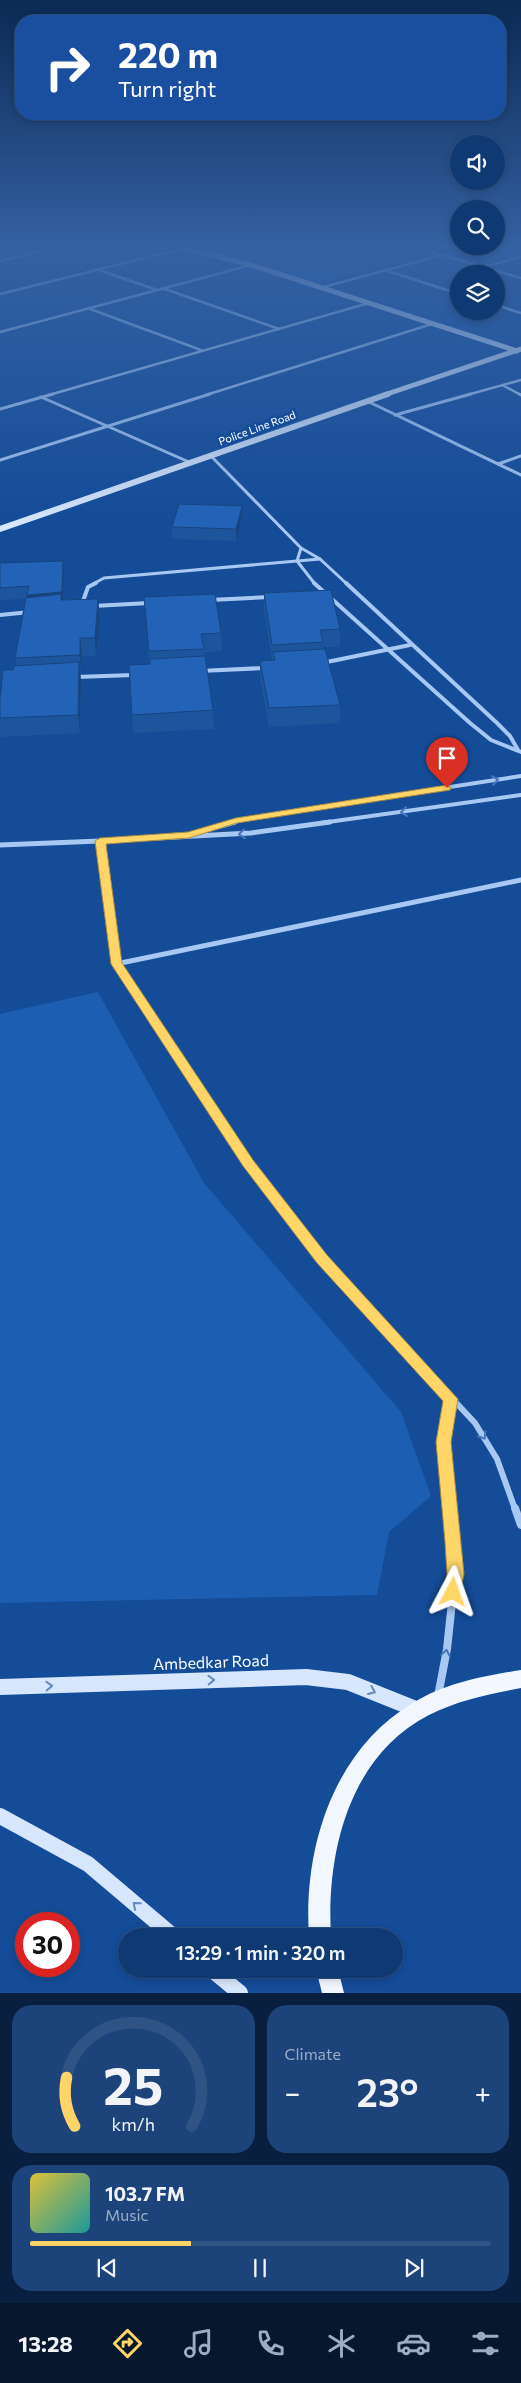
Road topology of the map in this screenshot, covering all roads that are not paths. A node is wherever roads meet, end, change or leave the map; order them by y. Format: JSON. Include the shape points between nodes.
{"nodes":[{"id":1,"x":168,"y":338,"type":"edge"},
{"id":2,"x":247,"y":338,"type":"edge"},
{"id":3,"x":387,"y":338,"type":"edge"},
{"id":4,"x":479,"y":338,"type":"edge"},
{"id":5,"x":519,"y":350,"type":"edge"},
{"id":6,"x":202,"y":351,"type":"junction"},
{"id":7,"x":521,"y":380,"type":"edge"},
{"id":8,"x":502,"y":385,"type":"junction"},
{"id":9,"x":521,"y":395,"type":"edge"},
{"id":10,"x":40,"y":397,"type":"junction"},
{"id":11,"x":366,"y":400,"type":"junction"},
{"id":12,"x":0,"y":409,"type":"edge"},
{"id":13,"x":395,"y":415,"type":"junction"},
{"id":14,"x":107,"y":426,"type":"junction"},
{"id":15,"x":210,"y":455,"type":"junction"},
{"id":16,"x":521,"y":456,"type":"edge"},
{"id":17,"x":0,"y":460,"type":"edge"},
{"id":18,"x":189,"y":462,"type":"junction"},
{"id":19,"x":497,"y":464,"type":"junction"},
{"id":20,"x":521,"y":475,"type":"edge"},
{"id":21,"x":0,"y":529,"type":"edge"},
{"id":22,"x":301,"y":548,"type":"junction"},
{"id":23,"x":320,"y":559,"type":"junction"},
{"id":24,"x":297,"y":562,"type":"junction"},
{"id":25,"x":275,"y":596,"type":"edge"},
{"id":26,"x":200,"y":600,"type":"edge"},
{"id":27,"x":151,"y":603,"type":"edge"},
{"id":28,"x":36,"y":611,"type":"edge"},
{"id":29,"x":0,"y":615,"type":"edge"},
{"id":30,"x":410,"y":645,"type":"junction"},
{"id":31,"x":388,"y":650,"type":"junction"},
{"id":32,"x":314,"y":664,"type":"edge"},
{"id":33,"x":275,"y":667,"type":"edge"},
{"id":34,"x":196,"y":672,"type":"edge"},
{"id":35,"x":137,"y":674,"type":"edge"},
{"id":36,"x":69,"y":678,"type":"edge"},
{"id":37,"x":519,"y":751,"type":"edge"},
{"id":38,"x":521,"y":776,"type":"edge"},
{"id":39,"x":521,"y":795,"type":"edge"},
{"id":40,"x":189,"y":835,"type":"junction"},
{"id":41,"x":100,"y":841,"type":"junction"},
{"id":42,"x":0,"y":845,"type":"edge"},
{"id":43,"x":521,"y":880,"type":"edge"},
{"id":44,"x":116,"y":964,"type":"junction"},
{"id":45,"x":451,"y":1399,"type":"junction"},
{"id":46,"x":521,"y":1526,"type":"edge"},
{"id":47,"x":521,"y":1679,"type":"edge"},
{"id":48,"x":0,"y":1687,"type":"edge"},
{"id":49,"x":438,"y":1700,"type":"junction"},
{"id":50,"x":418,"y":1710,"type":"junction"},
{"id":51,"x":0,"y":1816,"type":"edge"},
{"id":52,"x":164,"y":1928,"type":"edge"},
{"id":53,"x":319,"y":1928,"type":"edge"},
{"id":54,"x":222,"y":1978,"type":"edge"},
{"id":55,"x":329,"y":1978,"type":"edge"},
{"id":56,"x":240,"y":1993,"type":"edge"},
{"id":57,"x":333,"y":1993,"type":"edge"}],
"edges":[{"from":1,"to":6,"type":"street"},
{"from":2,"to":6,"type":"street"},
{"from":3,"to":14,"type":"street"},
{"from":4,"to":5,"type":"main road"},
{"from":5,"to":11,"type":"main road","name":"Police Line Road"},
{"from":6,"to":10,"type":"street"},
{"from":7,"to":8,"type":"street"},
{"from":8,"to":9,"type":"street"},
{"from":8,"to":13,"type":"street"},
{"from":10,"to":12,"type":"street"},
{"from":10,"to":14,"type":"street"},
{"from":11,"to":13,"type":"street"},
{"from":11,"to":15,"type":"main road","name":"Police Line Road"},
{"from":13,"to":19,"type":"street"},
{"from":14,"to":17,"type":"street"},
{"from":14,"to":18,"type":"street"},
{"from":15,"to":18,"type":"main road","name":"Police Line Road"},
{"from":15,"to":22,"type":"street"},
{"from":16,"to":19,"type":"street"},
{"from":18,"to":21,"type":"main road","name":"Police Line Road"},
{"from":19,"to":20,"type":"street"},
{"from":22,"to":23,"type":"street"},
{"from":22,"to":24,"type":"street"},
{"from":23,"to":24,"type":"street"},
{"from":23,"to":30,"type":"street"},
{"from":24,"to":27,"type":"street","via":[[104,578],[88,587],[81,606]]},
{"from":24,"to":31,"type":"street","via":[[316,585]]},
{"from":25,"to":26,"type":"street"},
{"from":28,"to":29,"type":"street"},
{"from":30,"to":31,"type":"street"},
{"from":30,"to":37,"type":"street","via":[[498,723]]},
{"from":31,"to":32,"type":"street"},
{"from":31,"to":37,"type":"street","via":[[491,740]]},
{"from":33,"to":34,"type":"street"},
{"from":35,"to":36,"type":"street"},
{"from":40,"to":38,"type":"street","one_way":true,"via":[[261,816]]},
{"from":39,"to":40,"type":"street","one_way":true,"via":[[251,833]]},
{"from":40,"to":41,"type":"street"},
{"from":41,"to":42,"type":"street"},
{"from":41,"to":44,"type":"street"},
{"from":43,"to":44,"type":"street"},
{"from":44,"to":45,"type":"street","via":[[248,1163],[322,1259]]},
{"from":45,"to":46,"type":"street","one_way":true,"via":[[475,1423],[497,1459]]},
{"from":49,"to":45,"type":"street","one_way":true,"via":[[448,1648],[455,1574],[443,1442]]},
{"from":47,"to":49,"type":"main road","via":[[463,1690]]},
{"from":48,"to":50,"type":"main road","name":"Ambedkar Road","one_way":true,"via":[[306,1677],[348,1682]]},
{"from":49,"to":50,"type":"main road"},
{"from":50,"to":53,"type":"main road","via":[[375,1746],[354,1772],[338,1806],[325,1847],[317,1916]]},
{"from":52,"to":51,"type":"main road","one_way":true,"via":[[88,1864]]},
{"from":54,"to":56,"type":"main road"},
{"from":55,"to":57,"type":"main road"}]}
